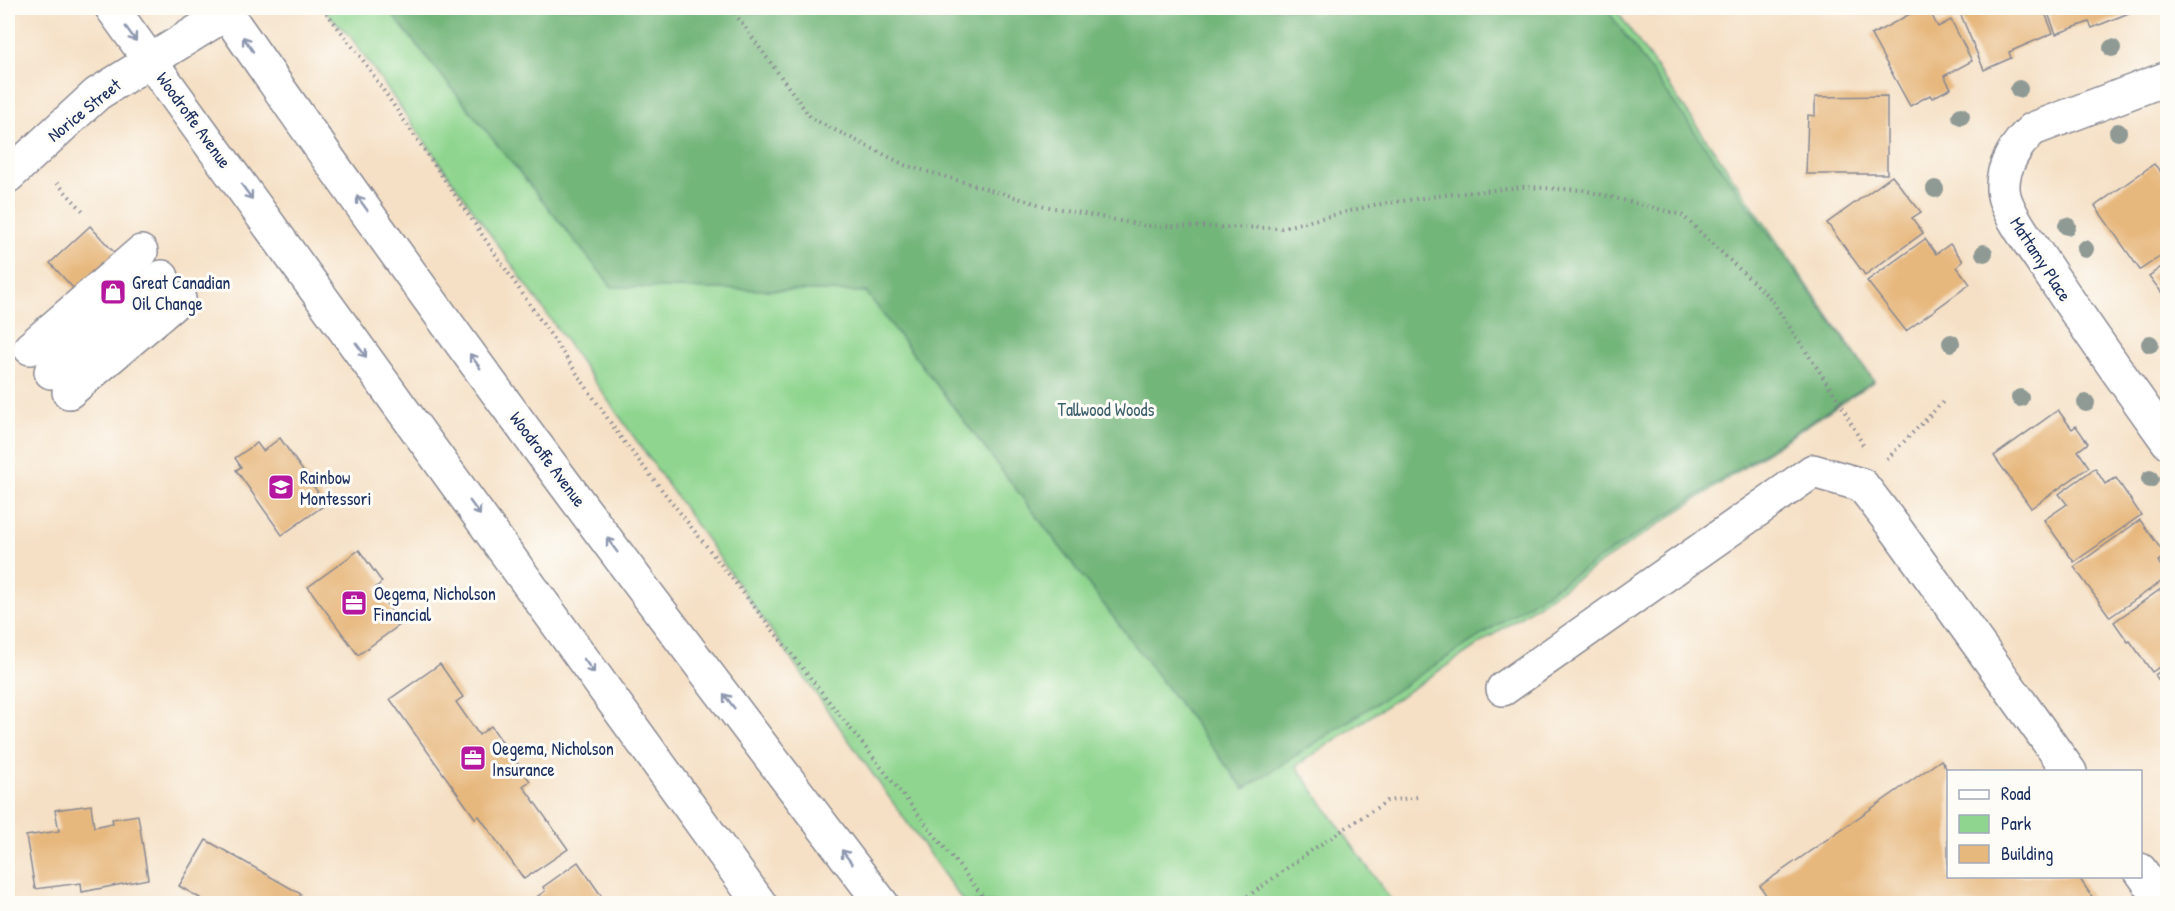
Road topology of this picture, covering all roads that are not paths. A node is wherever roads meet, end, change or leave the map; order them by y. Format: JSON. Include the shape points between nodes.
{"nodes":[{"id":1,"x":112,"y":8,"type":"edge"},
{"id":2,"x":225,"y":10,"type":"edge"},
{"id":3,"x":150,"y":60,"type":"junction"},
{"id":4,"x":2168,"y":78,"type":"edge"},
{"id":5,"x":8,"y":176,"type":"edge"},
{"id":6,"x":141,"y":252,"type":"dead end"},
{"id":7,"x":170,"y":288,"type":"dead end"},
{"id":8,"x":2168,"y":442,"type":"edge"},
{"id":9,"x":1503,"y":689,"type":"dead end"},
{"id":10,"x":2069,"y":770,"type":"edge"},
{"id":11,"x":2142,"y":873,"type":"edge"},
{"id":12,"x":760,"y":903,"type":"edge"},
{"id":13,"x":882,"y":903,"type":"edge"},
{"id":14,"x":2164,"y":903,"type":"edge"}],
"edges":[{"from":1,"to":3,"type":"main road","name":"Woodroffe Avenue","one_way":true},
{"from":2,"to":3,"type":"main road","name":"Norice Street"},
{"from":13,"to":2,"type":"main road","name":"Woodroffe Avenue","one_way":true,"via":[[510,409]]},
{"from":3,"to":5,"type":"main road","name":"Norice Street","via":[[97,94]]},
{"from":3,"to":12,"type":"main road","name":"Woodroffe Avenue","one_way":true},
{"from":4,"to":8,"type":"main road","name":"Mattamy Place","via":[[2033,129],[2021,140],[2008,163],[2003,189],[2013,217]]},
{"from":6,"to":7,"type":"main road","via":[[50,371]]},
{"from":9,"to":10,"type":"main road","via":[[1813,471],[1869,477],[1898,532]]},
{"from":11,"to":14,"type":"main road"}]}
